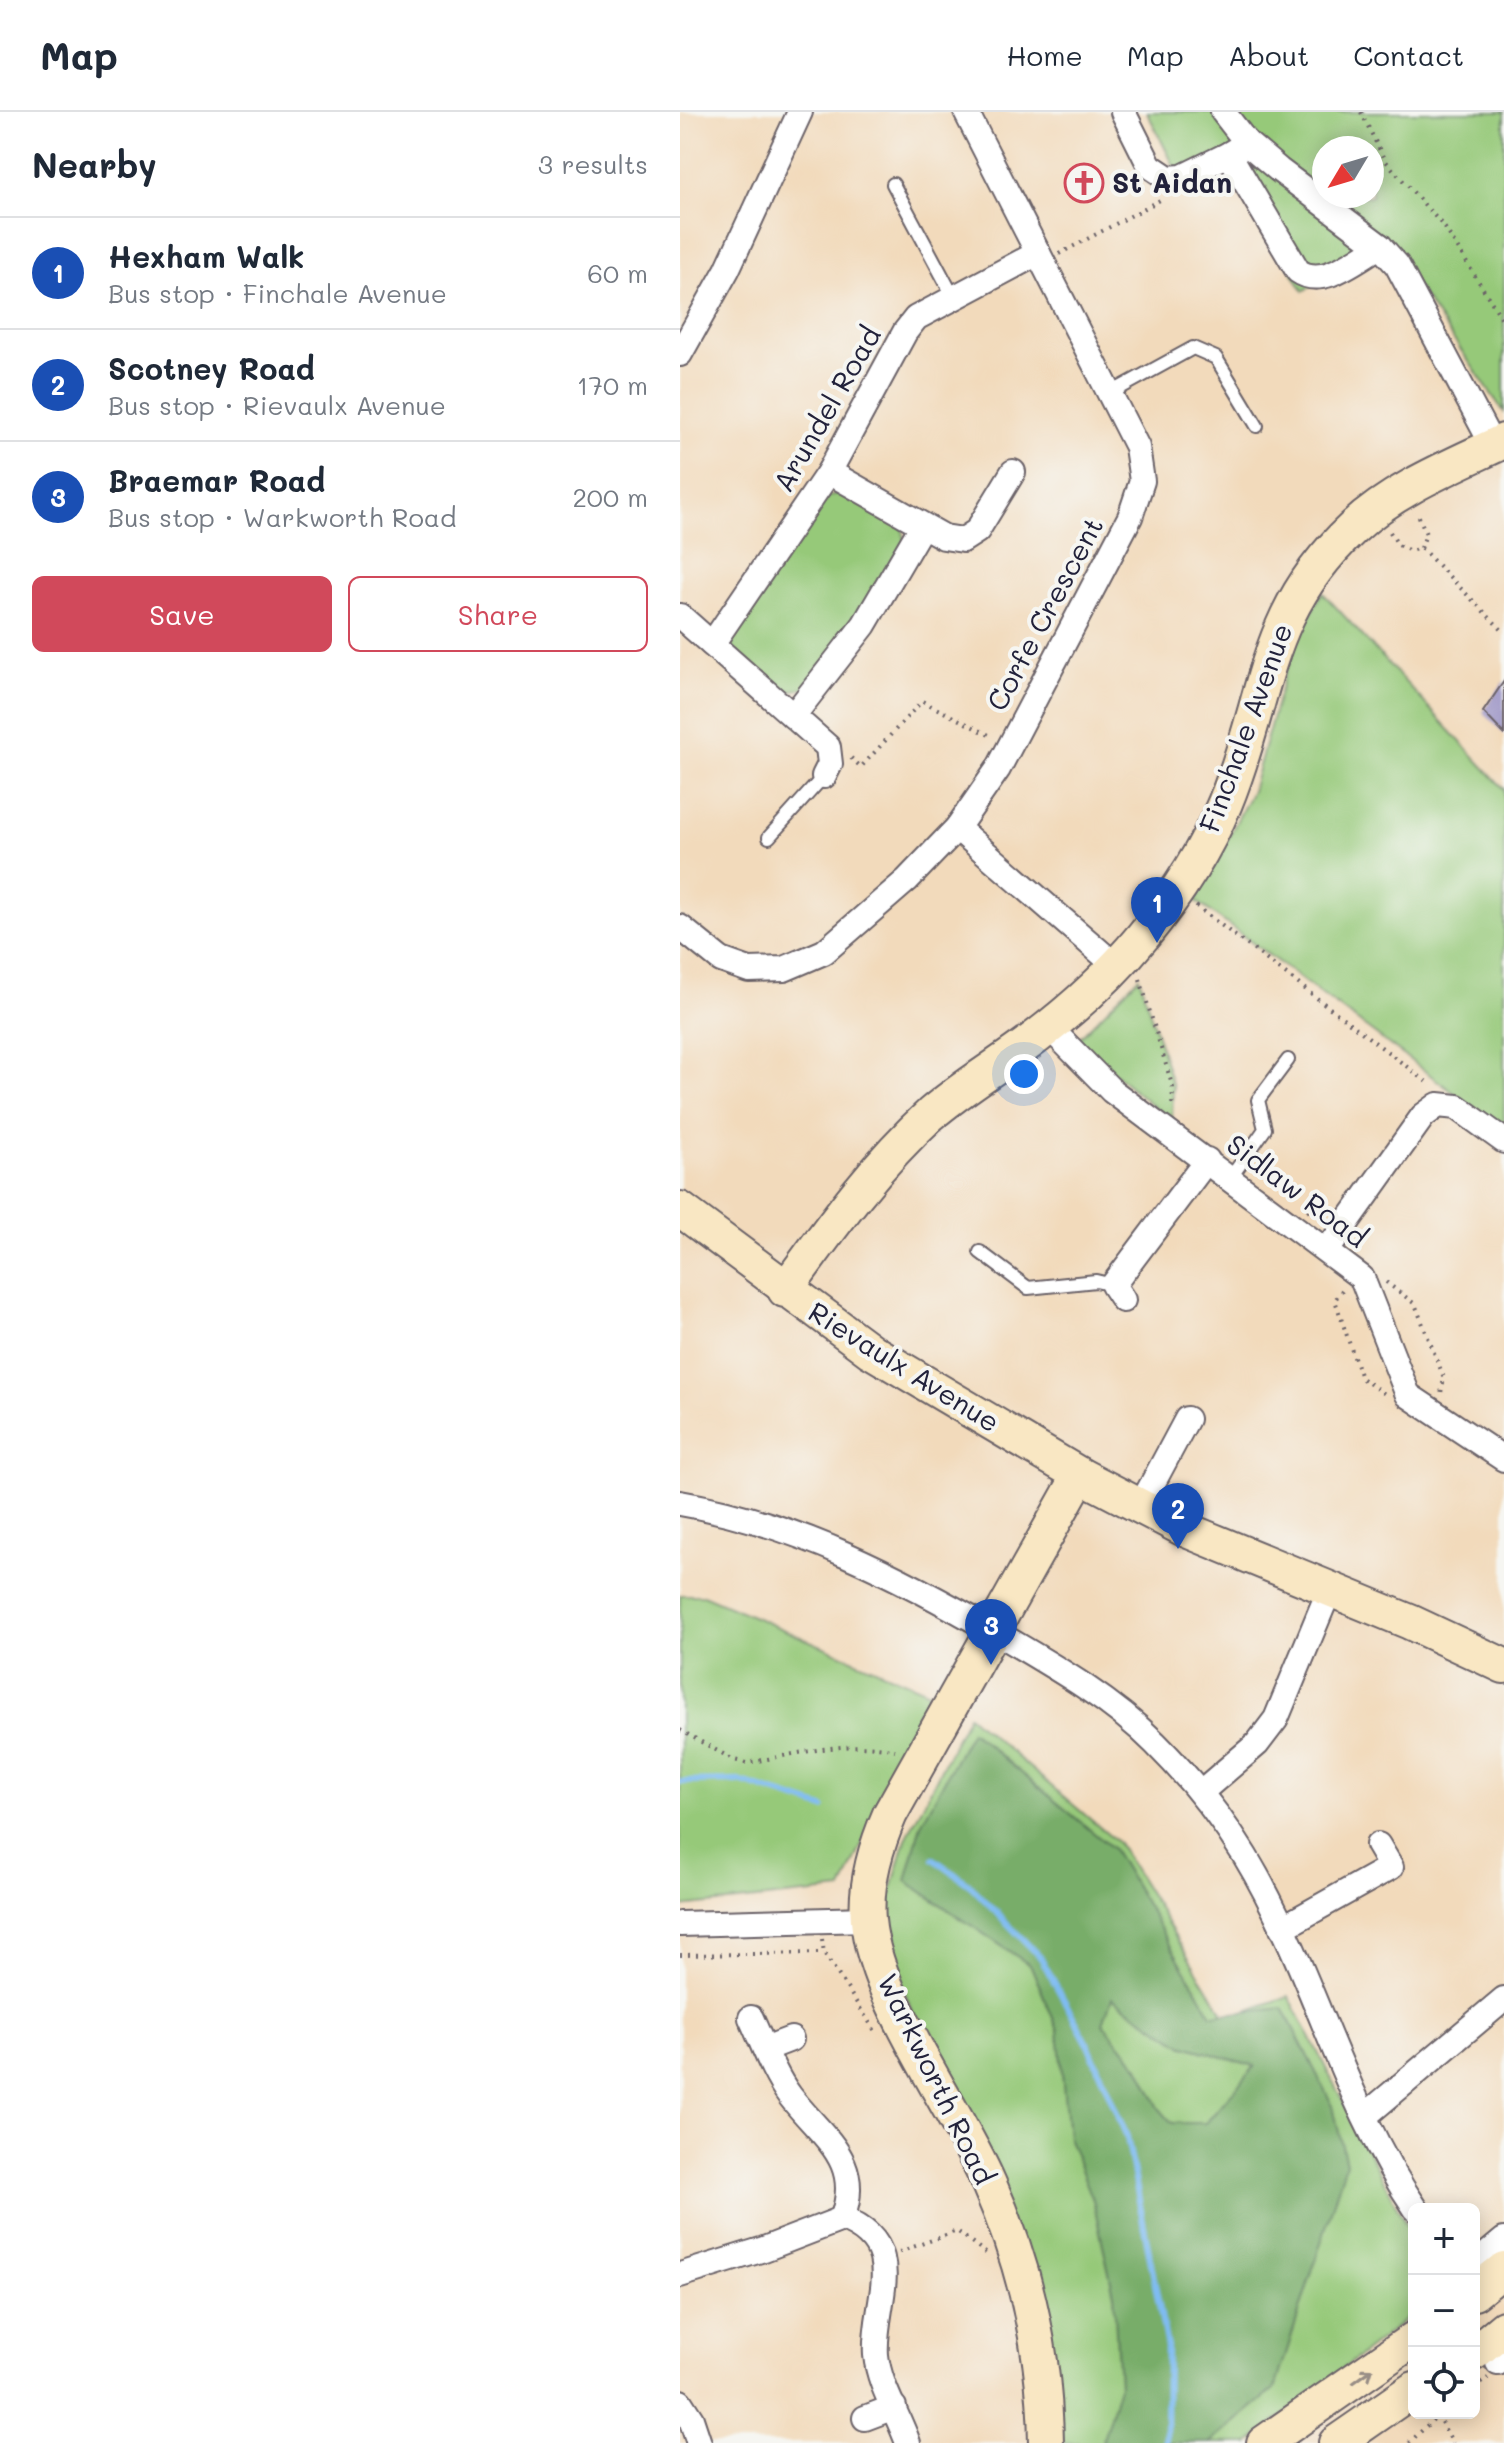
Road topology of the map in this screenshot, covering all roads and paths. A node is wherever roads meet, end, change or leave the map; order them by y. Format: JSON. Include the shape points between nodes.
{"nodes":[{"id":1,"x":800,"y":112,"type":"edge"},
{"id":2,"x":966,"y":112,"type":"edge"},
{"id":3,"x":1123,"y":112,"type":"edge"},
{"id":4,"x":1223,"y":112,"type":"edge"},
{"id":5,"x":1361,"y":112,"type":"edge"},
{"id":6,"x":1238,"y":149,"type":"junction"},
{"id":7,"x":1182,"y":177,"type":"junction"},
{"id":8,"x":893,"y":184,"type":"dead end"},
{"id":9,"x":1380,"y":246,"type":"junction"},
{"id":10,"x":1040,"y":258,"type":"junction"},
{"id":11,"x":953,"y":296,"type":"junction"},
{"id":12,"x":1504,"y":322,"type":"edge"},
{"id":13,"x":682,"y":344,"type":"edge"},
{"id":14,"x":1109,"y":394,"type":"junction"},
{"id":15,"x":1257,"y":426,"type":"dead end"},
{"id":16,"x":1498,"y":443,"type":"edge"},
{"id":17,"x":829,"y":472,"type":"junction"},
{"id":18,"x":1013,"y":472,"type":"dead end"},
{"id":19,"x":1417,"y":512,"type":"dead end"},
{"id":20,"x":922,"y":526,"type":"junction"},
{"id":21,"x":1390,"y":532,"type":"dead end"},
{"id":22,"x":1421,"y":548,"type":"junction"},
{"id":23,"x":680,"y":616,"type":"edge"},
{"id":24,"x":1504,"y":632,"type":"edge"},
{"id":25,"x":712,"y":644,"type":"junction"},
{"id":26,"x":793,"y":716,"type":"junction"},
{"id":27,"x":1010,"y":746,"type":"junction"},
{"id":28,"x":828,"y":747,"type":"junction"},
{"id":29,"x":824,"y":776,"type":"joint"},
{"id":30,"x":957,"y":828,"type":"junction"},
{"id":31,"x":769,"y":837,"type":"dead end"},
{"id":32,"x":1175,"y":891,"type":"junction"},
{"id":33,"x":680,"y":927,"type":"edge"},
{"id":34,"x":1128,"y":971,"type":"junction"},
{"id":35,"x":1049,"y":1027,"type":"junction"},
{"id":36,"x":1288,"y":1060,"type":"dead end"},
{"id":37,"x":1438,"y":1105,"type":"junction"},
{"id":38,"x":1172,"y":1122,"type":"dead end"},
{"id":39,"x":1504,"y":1141,"type":"edge"},
{"id":40,"x":1207,"y":1160,"type":"junction"},
{"id":41,"x":1231,"y":1177,"type":"junction"},
{"id":42,"x":680,"y":1209,"type":"edge"},
{"id":43,"x":1355,"y":1211,"type":"junction"},
{"id":44,"x":1296,"y":1225,"type":"junction"},
{"id":45,"x":1328,"y":1249,"type":"junction"},
{"id":46,"x":980,"y":1252,"type":"dead end"},
{"id":47,"x":1359,"y":1275,"type":"junction"},
{"id":48,"x":785,"y":1290,"type":"junction"},
{"id":49,"x":1118,"y":1292,"type":"joint"},
{"id":50,"x":1408,"y":1395,"type":"junction"},
{"id":51,"x":1430,"y":1411,"type":"junction"},
{"id":52,"x":1187,"y":1419,"type":"dead end"},
{"id":53,"x":1504,"y":1459,"type":"edge"},
{"id":54,"x":1080,"y":1475,"type":"junction"},
{"id":55,"x":680,"y":1503,"type":"edge"},
{"id":56,"x":1140,"y":1507,"type":"junction"},
{"id":57,"x":1329,"y":1591,"type":"junction"},
{"id":58,"x":1004,"y":1638,"type":"junction"},
{"id":59,"x":1504,"y":1666,"type":"edge"},
{"id":60,"x":680,"y":1730,"type":"edge"},
{"id":61,"x":920,"y":1757,"type":"junction"},
{"id":62,"x":1201,"y":1792,"type":"junction"},
{"id":63,"x":1378,"y":1845,"type":"dead end"},
{"id":64,"x":820,"y":1919,"type":"junction"},
{"id":65,"x":868,"y":1919,"type":"junction"},
{"id":66,"x":680,"y":1924,"type":"edge"},
{"id":67,"x":1282,"y":1928,"type":"junction"},
{"id":68,"x":824,"y":1953,"type":"junction"},
{"id":69,"x":680,"y":1955,"type":"edge"},
{"id":70,"x":1504,"y":1999,"type":"edge"},
{"id":71,"x":751,"y":2018,"type":"dead end"},
{"id":72,"x":791,"y":2039,"type":"dead end"},
{"id":73,"x":880,"y":2039,"type":"dead end"},
{"id":74,"x":765,"y":2049,"type":"junction"},
{"id":75,"x":1365,"y":2116,"type":"junction"},
{"id":76,"x":1412,"y":2203,"type":"edge"},
{"id":77,"x":842,"y":2219,"type":"junction"},
{"id":78,"x":1504,"y":2240,"type":"edge"},
{"id":79,"x":882,"y":2258,"type":"junction"},
{"id":80,"x":1480,"y":2260,"type":"edge"},
{"id":81,"x":998,"y":2263,"type":"dead end"},
{"id":82,"x":1504,"y":2269,"type":"edge"},
{"id":83,"x":680,"y":2275,"type":"edge"},
{"id":84,"x":1480,"y":2288,"type":"edge"},
{"id":85,"x":1504,"y":2326,"type":"edge"},
{"id":86,"x":1408,"y":2343,"type":"edge"},
{"id":87,"x":1487,"y":2355,"type":"edge"},
{"id":88,"x":1408,"y":2393,"type":"edge"},
{"id":89,"x":680,"y":2402,"type":"edge"},
{"id":90,"x":894,"y":2407,"type":"junction"},
{"id":91,"x":865,"y":2418,"type":"dead end"},
{"id":92,"x":1415,"y":2419,"type":"edge"},
{"id":93,"x":1425,"y":2419,"type":"edge"},
{"id":94,"x":1436,"y":2419,"type":"edge"},
{"id":95,"x":699,"y":2443,"type":"edge"},
{"id":96,"x":908,"y":2443,"type":"edge"},
{"id":97,"x":1046,"y":2443,"type":"edge"},
{"id":98,"x":1264,"y":2443,"type":"edge"},
{"id":99,"x":1336,"y":2443,"type":"edge"},
{"id":100,"x":1370,"y":2443,"type":"edge"},
{"id":101,"x":1409,"y":2443,"type":"edge"},
{"id":102,"x":1453,"y":2443,"type":"edge"}],
"edges":[{"from":1,"to":13,"type":"street","via":[[727,270]]},
{"from":2,"to":10,"type":"street","name":"Corfe Crescent"},
{"from":3,"to":7,"type":"street","via":[[1157,174]]},
{"from":4,"to":6,"type":"street"},
{"from":5,"to":12,"type":"path","via":[[1384,159],[1445,228]]},
{"from":6,"to":7,"type":"street"},
{"from":6,"to":9,"type":"street"},
{"from":6,"to":9,"type":"street","via":[[1298,271],[1308,278],[1320,279]]},
{"from":7,"to":10,"type":"path","via":[[1175,192]]},
{"from":8,"to":11,"type":"lane"},
{"from":9,"to":16,"type":"street","via":[[1411,285]]},
{"from":10,"to":11,"type":"street","name":"Arundel Road"},
{"from":10,"to":14,"type":"street","name":"Corfe Crescent"},
{"from":11,"to":17,"type":"street","name":"Arundel Road","via":[[923,313],[905,332]]},
{"from":14,"to":15,"type":"lane","via":[[1193,348],[1216,358]]},
{"from":14,"to":27,"type":"street","name":"Corfe Crescent","via":[[1137,447],[1142,481],[1130,517]]},
{"from":16,"to":32,"type":"street","name":"Finchale Avenue","via":[[1377,509],[1312,573],[1278,633],[1225,803]]},
{"from":17,"to":20,"type":"street"},
{"from":17,"to":25,"type":"street","name":"Arundel Road"},
{"from":18,"to":20,"type":"street","via":[[977,531],[963,540]]},
{"from":19,"to":22,"type":"path","via":[[1426,534]]},
{"from":20,"to":26,"type":"street","via":[[864,625]]},
{"from":21,"to":22,"type":"path","via":[[1398,545],[1410,551]]},
{"from":22,"to":24,"type":"path"},
{"from":23,"to":25,"type":"street"},
{"from":25,"to":26,"type":"street"},
{"from":26,"to":28,"type":"street"},
{"from":27,"to":28,"type":"path","via":[[922,701],[861,767],[841,749]]},
{"from":27,"to":30,"type":"street","name":"Corfe Crescent"},
{"from":28,"to":29,"type":"street","via":[[830,764]]},
{"from":29,"to":31,"type":"lane"},
{"from":30,"to":33,"type":"street","name":"Corfe Crescent","via":[[907,880],[803,964],[749,970],[721,960]]},
{"from":30,"to":34,"type":"street"},
{"from":32,"to":34,"type":"street","name":"Finchale Avenue"},
{"from":32,"to":37,"type":"path","via":[[1435,1088]]},
{"from":34,"to":35,"type":"street","name":"Finchale Avenue"},
{"from":34,"to":38,"type":"path","via":[[1173,1087]]},
{"from":35,"to":40,"type":"street","name":"Sidlaw Road","via":[[1112,1091]]},
{"from":35,"to":48,"type":"street","name":"Finchale Avenue","via":[[967,1085],[900,1144],[845,1206]]},
{"from":36,"to":41,"type":"lane","via":[[1258,1100],[1265,1129]]},
{"from":37,"to":39,"type":"street","via":[[1457,1107]]},
{"from":37,"to":43,"type":"street","via":[[1423,1116]]},
{"from":40,"to":41,"type":"street","name":"Sidlaw Road"},
{"from":40,"to":49,"type":"street"},
{"from":41,"to":44,"type":"street","name":"Sidlaw Road"},
{"from":42,"to":48,"type":"street","name":"Rievaulx Avenue"},
{"from":43,"to":44,"type":"path","via":[[1340,1203],[1319,1203]]},
{"from":43,"to":45,"type":"street"},
{"from":44,"to":45,"type":"street","name":"Sidlaw Road"},
{"from":45,"to":47,"type":"street","name":"Sidlaw Road"},
{"from":46,"to":49,"type":"lane","via":[[1028,1288],[1096,1281]]},
{"from":47,"to":50,"type":"street","name":"Sidlaw Road"},
{"from":47,"to":50,"type":"path","via":[[1335,1300],[1361,1378],[1390,1397]]},
{"from":47,"to":51,"type":"path","via":[[1377,1275],[1415,1304],[1444,1378]]},
{"from":48,"to":54,"type":"street","name":"Rievaulx Avenue","via":[[871,1351]]},
{"from":50,"to":51,"type":"street"},
{"from":51,"to":53,"type":"street"},
{"from":52,"to":56,"type":"street"},
{"from":54,"to":56,"type":"street","name":"Rievaulx Avenue"},
{"from":54,"to":58,"type":"street","name":"Warkworth Road"},
{"from":55,"to":58,"type":"street","via":[[761,1520],[814,1539]]},
{"from":56,"to":57,"type":"street","name":"Rievaulx Avenue"},
{"from":57,"to":59,"type":"street","name":"Rievaulx Avenue"},
{"from":57,"to":62,"type":"street","via":[[1276,1719],[1257,1744]]},
{"from":58,"to":61,"type":"street","name":"Warkworth Road"},
{"from":58,"to":62,"type":"street","via":[[1078,1682],[1153,1741]]},
{"from":60,"to":61,"type":"path","via":[[746,1763],[879,1747]]},
{"from":61,"to":65,"type":"street","name":"Warkworth Road","via":[[876,1847]]},
{"from":62,"to":67,"type":"street","via":[[1246,1857]]},
{"from":63,"to":67,"type":"street","via":[[1391,1867]]},
{"from":64,"to":65,"type":"street"},
{"from":64,"to":66,"type":"street"},
{"from":64,"to":68,"type":"path"},
{"from":65,"to":97,"type":"street","name":"Warkworth Road","via":[[885,1983],[989,2182],[1017,2255],[1035,2329]]},
{"from":67,"to":75,"type":"street"},
{"from":68,"to":69,"type":"path"},
{"from":68,"to":73,"type":"path"},
{"from":70,"to":75,"type":"street"},
{"from":71,"to":74,"type":"street"},
{"from":72,"to":74,"type":"street"},
{"from":74,"to":77,"type":"street","via":[[789,2095],[838,2152],[848,2172]]},
{"from":75,"to":76,"type":"street","via":[[1388,2169]]},
{"from":77,"to":79,"type":"street","via":[[864,2231]]},
{"from":77,"to":83,"type":"street"},
{"from":78,"to":80,"type":"street"},
{"from":79,"to":81,"type":"path","via":[[957,2231]]},
{"from":79,"to":90,"type":"street","via":[[886,2283],[876,2356]]},
{"from":82,"to":84,"type":"street"},
{"from":85,"to":87,"type":"street"},
{"from":98,"to":86,"type":"street","one_way":true},
{"from":88,"to":99,"type":"street"},
{"from":89,"to":95,"type":"street"},
{"from":90,"to":91,"type":"street"},
{"from":90,"to":96,"type":"street"},
{"from":92,"to":100,"type":"street"},
{"from":93,"to":101,"type":"path"},
{"from":94,"to":102,"type":"path"}]}
